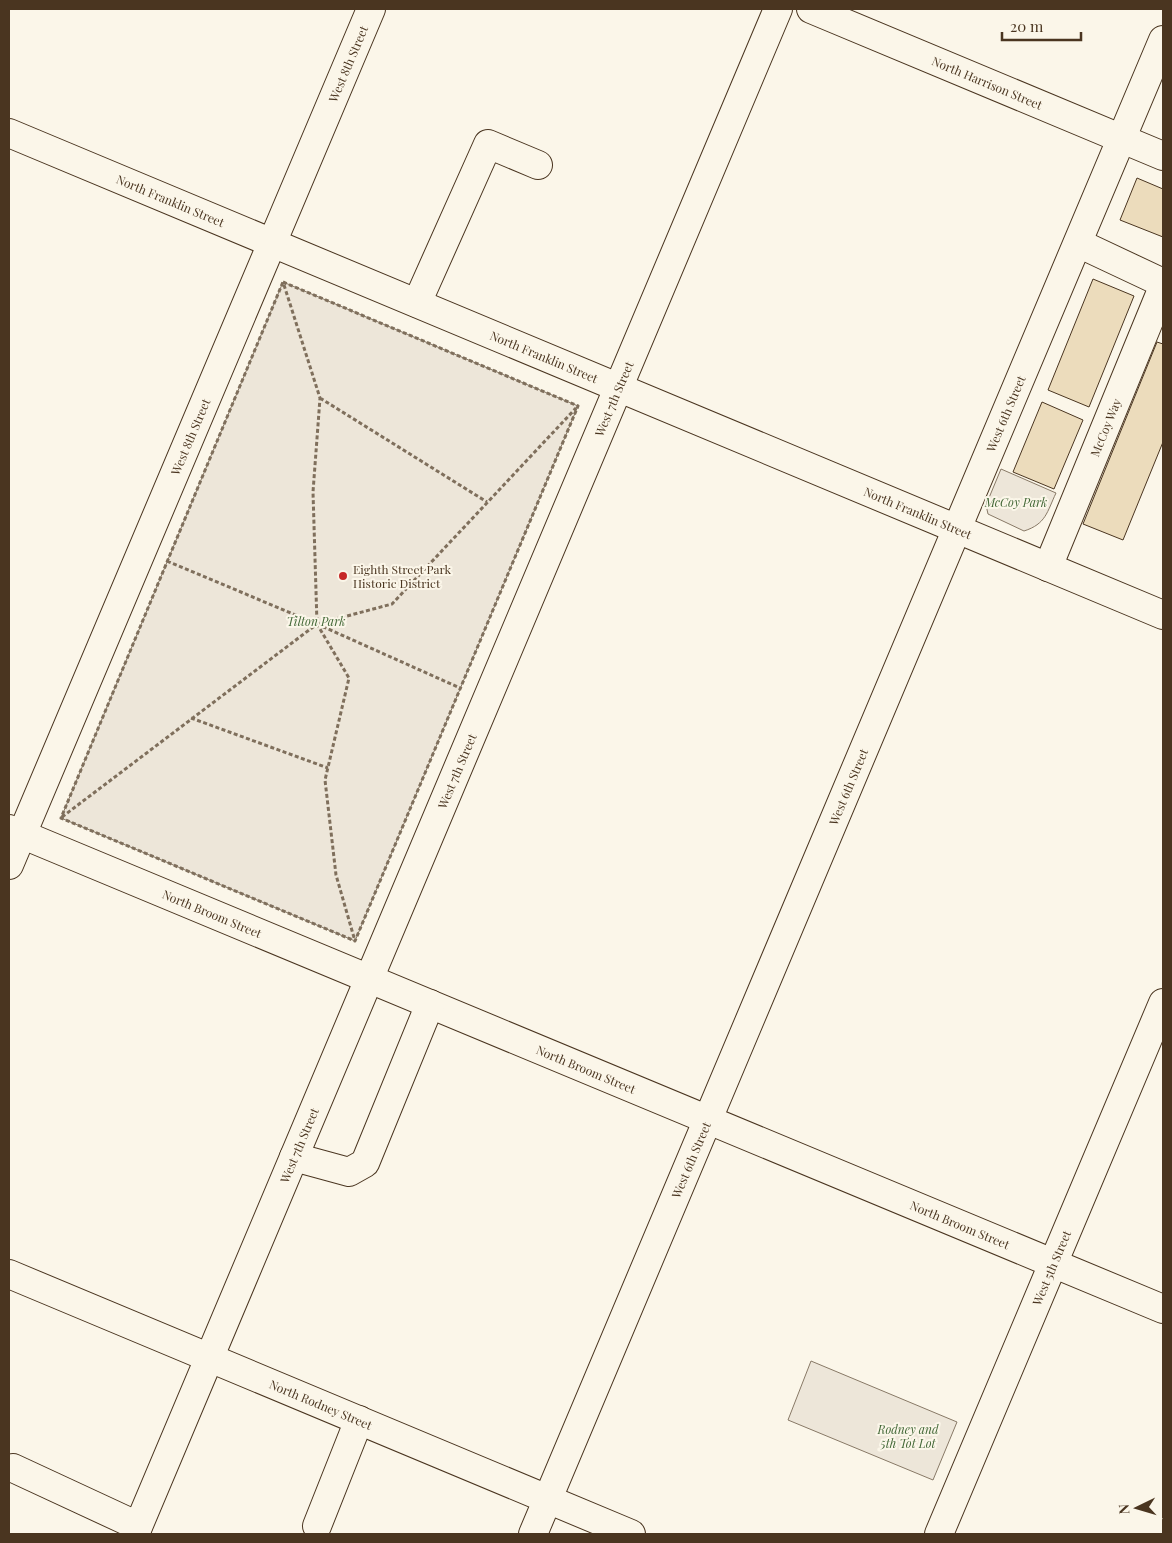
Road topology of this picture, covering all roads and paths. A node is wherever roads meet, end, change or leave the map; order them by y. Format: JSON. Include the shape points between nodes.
{"nodes":[{"id":1,"x":371,"y":9,"type":"edge"},
{"id":2,"x":778,"y":9,"type":"edge"},
{"id":3,"x":811,"y":9,"type":"edge"},
{"id":4,"x":1163,"y":40,"type":"edge"},
{"id":5,"x":9,"y":132,"type":"edge"},
{"id":6,"x":1122,"y":139,"type":"junction"},
{"id":7,"x":1163,"y":156,"type":"edge"},
{"id":8,"x":538,"y":164,"type":"dead end"},
{"id":9,"x":272,"y":243,"type":"junction"},
{"id":10,"x":1078,"y":243,"type":"junction"},
{"id":11,"x":284,"y":282,"type":"junction"},
{"id":12,"x":1163,"y":283,"type":"edge"},
{"id":13,"x":1163,"y":287,"type":"edge"},
{"id":14,"x":417,"y":303,"type":"junction"},
{"id":15,"x":618,"y":388,"type":"junction"},
{"id":16,"x":320,"y":398,"type":"junction"},
{"id":17,"x":578,"y":406,"type":"junction"},
{"id":18,"x":487,"y":502,"type":"junction"},
{"id":19,"x":957,"y":529,"type":"junction"},
{"id":20,"x":167,"y":561,"type":"junction"},
{"id":21,"x":1048,"y":567,"type":"junction"},
{"id":22,"x":1163,"y":615,"type":"edge"},
{"id":23,"x":317,"y":624,"type":"junction"},
{"id":24,"x":460,"y":688,"type":"junction"},
{"id":25,"x":190,"y":718,"type":"junction"},
{"id":26,"x":328,"y":768,"type":"junction"},
{"id":27,"x":61,"y":818,"type":"junction"},
{"id":28,"x":15,"y":831,"type":"edge"},
{"id":29,"x":9,"y":865,"type":"edge"},
{"id":30,"x":355,"y":941,"type":"junction"},
{"id":31,"x":369,"y":978,"type":"junction"},
{"id":32,"x":1163,"y":1003,"type":"edge"},
{"id":33,"x":430,"y":1004,"type":"junction"},
{"id":34,"x":708,"y":1120,"type":"junction"},
{"id":35,"x":294,"y":1157,"type":"junction"},
{"id":36,"x":1053,"y":1263,"type":"junction"},
{"id":37,"x":9,"y":1274,"type":"edge"},
{"id":38,"x":1163,"y":1309,"type":"edge"},
{"id":39,"x":209,"y":1358,"type":"junction"},
{"id":40,"x":359,"y":1420,"type":"junction"},
{"id":41,"x":13,"y":1468,"type":"dead end"},
{"id":42,"x":548,"y":1499,"type":"junction"},
{"id":43,"x":317,"y":1526,"type":"dead end"},
{"id":44,"x":136,"y":1530,"type":"edge"},
{"id":45,"x":533,"y":1534,"type":"edge"},
{"id":46,"x":631,"y":1534,"type":"edge"},
{"id":47,"x":939,"y":1534,"type":"edge"}],
"edges":[{"from":1,"to":9,"type":"street","name":"West 8th Street"},
{"from":2,"to":15,"type":"street","name":"West 7th Street"},
{"from":3,"to":6,"type":"street","name":"North Harrison Street"},
{"from":4,"to":6,"type":"street","name":"West 6th Street"},
{"from":5,"to":9,"type":"street","name":"North Franklin Street"},
{"from":6,"to":7,"type":"street","name":"North Harrison Street"},
{"from":6,"to":10,"type":"street","name":"West 6th Street"},
{"from":8,"to":14,"type":"street","via":[[488,144]]},
{"from":9,"to":14,"type":"street","name":"North Franklin Street"},
{"from":9,"to":28,"type":"street","name":"West 8th Street"},
{"from":10,"to":12,"type":"street"},
{"from":10,"to":19,"type":"street","name":"West 6th Street"},
{"from":11,"to":16,"type":"path"},
{"from":11,"to":17,"type":"path"},
{"from":11,"to":20,"type":"path"},
{"from":13,"to":21,"type":"street","name":"McCoy Way"},
{"from":14,"to":15,"type":"street","name":"North Franklin Street"},
{"from":15,"to":19,"type":"street","name":"North Franklin Street"},
{"from":15,"to":31,"type":"street","name":"West 7th Street"},
{"from":16,"to":18,"type":"path"},
{"from":16,"to":23,"type":"path","via":[[313,492]]},
{"from":17,"to":18,"type":"path"},
{"from":17,"to":24,"type":"path"},
{"from":18,"to":23,"type":"path","via":[[392,604]]},
{"from":19,"to":21,"type":"street","name":"North Franklin Street"},
{"from":19,"to":34,"type":"street","name":"West 6th Street"},
{"from":20,"to":23,"type":"path"},
{"from":20,"to":27,"type":"path"},
{"from":21,"to":22,"type":"street","name":"North Franklin Street"},
{"from":23,"to":24,"type":"path"},
{"from":23,"to":25,"type":"path"},
{"from":23,"to":26,"type":"path","via":[[349,678]]},
{"from":24,"to":30,"type":"path"},
{"from":25,"to":26,"type":"path"},
{"from":25,"to":27,"type":"path"},
{"from":26,"to":30,"type":"path","via":[[325,780],[336,875]]},
{"from":27,"to":30,"type":"path"},
{"from":28,"to":29,"type":"street","name":"West 8th Street"},
{"from":28,"to":31,"type":"street","name":"North Broom Street"},
{"from":31,"to":33,"type":"street","name":"North Broom Street"},
{"from":31,"to":35,"type":"street","name":"West 7th Street"},
{"from":32,"to":36,"type":"street","name":"West 5th Street"},
{"from":33,"to":34,"type":"street","name":"North Broom Street"},
{"from":33,"to":35,"type":"street","via":[[365,1163],[350,1172]]},
{"from":34,"to":36,"type":"street","name":"North Broom Street"},
{"from":34,"to":42,"type":"street","name":"West 6th Street"},
{"from":35,"to":39,"type":"street","name":"West 7th Street"},
{"from":36,"to":38,"type":"street","name":"North Broom Street"},
{"from":36,"to":47,"type":"street","name":"West 5th Street"},
{"from":37,"to":39,"type":"street","name":"North Rodney Street"},
{"from":39,"to":40,"type":"street","name":"North Rodney Street"},
{"from":39,"to":44,"type":"street","name":"West 7th Street"},
{"from":40,"to":42,"type":"street","name":"North Rodney Street"},
{"from":40,"to":43,"type":"street"},
{"from":41,"to":44,"type":"street"},
{"from":42,"to":45,"type":"street","name":"West 6th Street"},
{"from":42,"to":46,"type":"street","name":"North Rodney Street"}]}
